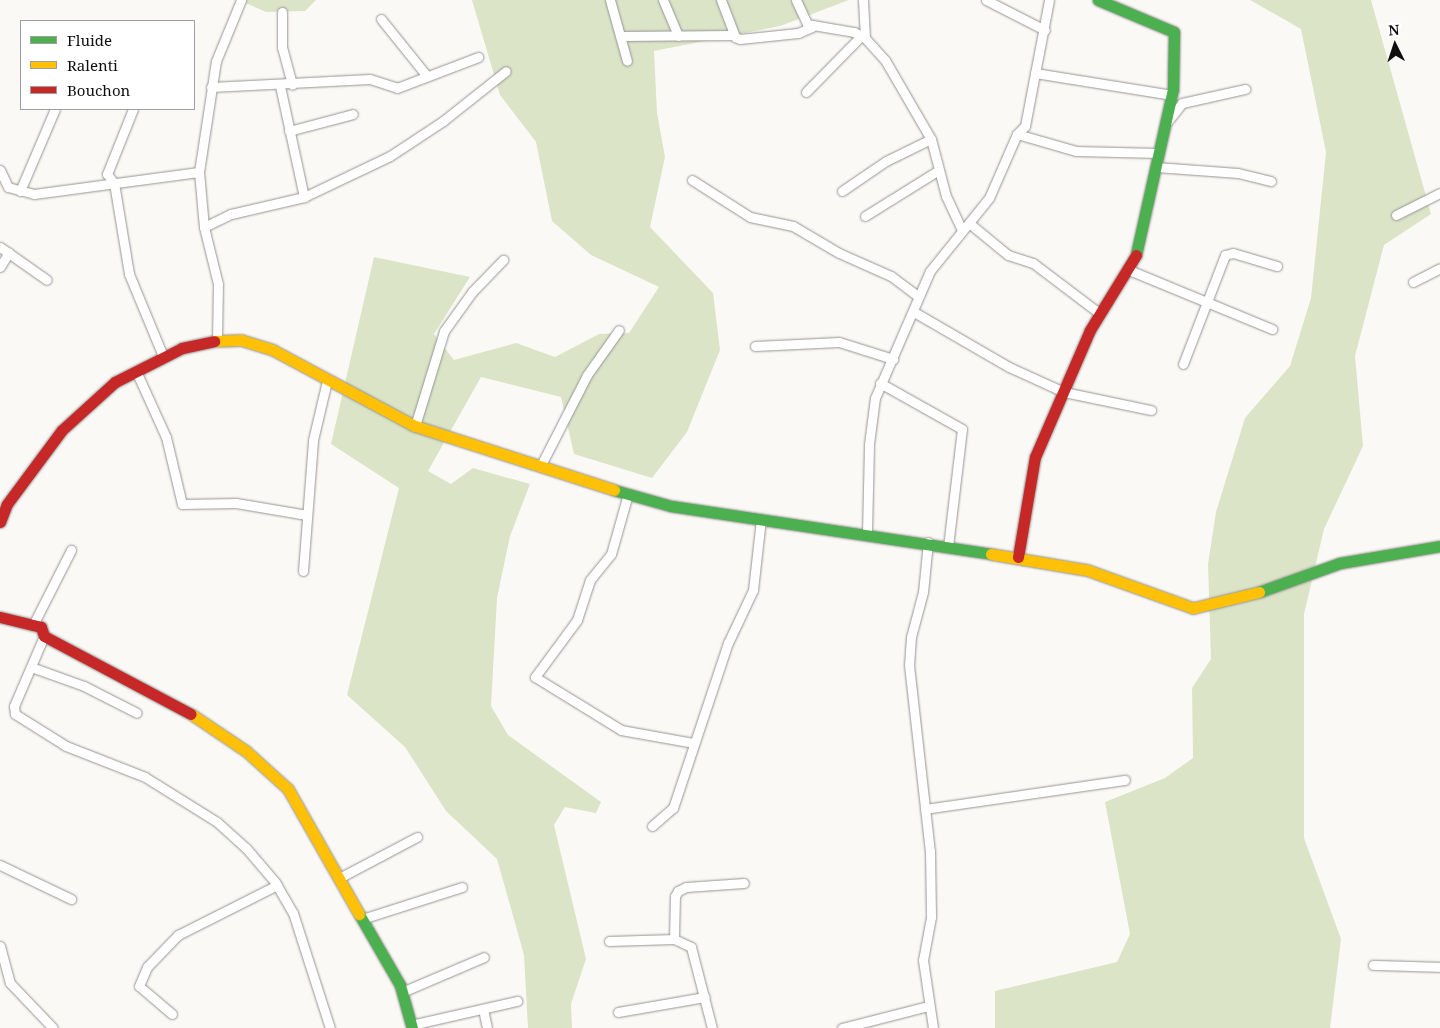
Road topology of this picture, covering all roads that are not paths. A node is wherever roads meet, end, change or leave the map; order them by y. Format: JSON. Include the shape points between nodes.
{"nodes":[{"id":1,"x":240,"y":0,"type":"edge"},
{"id":2,"x":610,"y":0,"type":"edge"},
{"id":3,"x":663,"y":0,"type":"edge"},
{"id":4,"x":721,"y":0,"type":"edge"},
{"id":5,"x":796,"y":0,"type":"edge"},
{"id":6,"x":863,"y":0,"type":"edge"},
{"id":7,"x":986,"y":0,"type":"edge"},
{"id":8,"x":1049,"y":0,"type":"edge"},
{"id":9,"x":1098,"y":0,"type":"edge"},
{"id":10,"x":282,"y":12,"type":"dead end"},
{"id":11,"x":381,"y":19,"type":"dead end"},
{"id":12,"x":812,"y":27,"type":"junction"},
{"id":13,"x":1045,"y":30,"type":"junction"},
{"id":14,"x":734,"y":35,"type":"junction"},
{"id":15,"x":621,"y":36,"type":"junction"},
{"id":16,"x":678,"y":36,"type":"junction"},
{"id":17,"x":863,"y":37,"type":"junction"},
{"id":18,"x":478,"y":57,"type":"dead end"},
{"id":19,"x":627,"y":61,"type":"dead end"},
{"id":20,"x":506,"y":71,"type":"dead end"},
{"id":21,"x":1035,"y":73,"type":"junction"},
{"id":22,"x":427,"y":76,"type":"junction"},
{"id":23,"x":292,"y":85,"type":"junction"},
{"id":24,"x":280,"y":86,"type":"junction"},
{"id":25,"x":211,"y":88,"type":"junction"},
{"id":26,"x":1245,"y":89,"type":"dead end"},
{"id":27,"x":806,"y":92,"type":"dead end"},
{"id":28,"x":1172,"y":95,"type":"junction"},
{"id":29,"x":55,"y":110,"type":"edge"},
{"id":30,"x":133,"y":110,"type":"edge"},
{"id":31,"x":353,"y":114,"type":"dead end"},
{"id":32,"x":1168,"y":121,"type":"junction"},
{"id":33,"x":289,"y":132,"type":"junction"},
{"id":34,"x":1016,"y":134,"type":"junction"},
{"id":35,"x":931,"y":139,"type":"junction"},
{"id":36,"x":1158,"y":153,"type":"junction"},
{"id":37,"x":1156,"y":167,"type":"junction"},
{"id":38,"x":0,"y":170,"type":"edge"},
{"id":39,"x":939,"y":170,"type":"junction"},
{"id":40,"x":199,"y":172,"type":"junction"},
{"id":41,"x":692,"y":180,"type":"dead end"},
{"id":42,"x":1272,"y":181,"type":"dead end"},
{"id":43,"x":114,"y":183,"type":"junction"},
{"id":44,"x":20,"y":191,"type":"junction"},
{"id":45,"x":842,"y":191,"type":"dead end"},
{"id":46,"x":1440,"y":192,"type":"edge"},
{"id":47,"x":304,"y":197,"type":"junction"},
{"id":48,"x":1396,"y":215,"type":"dead end"},
{"id":49,"x":865,"y":216,"type":"dead end"},
{"id":50,"x":969,"y":223,"type":"junction"},
{"id":51,"x":204,"y":227,"type":"junction"},
{"id":52,"x":962,"y":230,"type":"junction"},
{"id":53,"x":0,"y":247,"type":"edge"},
{"id":54,"x":9,"y":252,"type":"junction"},
{"id":55,"x":503,"y":260,"type":"dead end"},
{"id":56,"x":1277,"y":266,"type":"dead end"},
{"id":57,"x":0,"y":267,"type":"edge"},
{"id":58,"x":1440,"y":268,"type":"edge"},
{"id":59,"x":1129,"y":270,"type":"junction"},
{"id":60,"x":47,"y":280,"type":"dead end"},
{"id":61,"x":1413,"y":282,"type":"dead end"},
{"id":62,"x":918,"y":296,"type":"junction"},
{"id":63,"x":1208,"y":301,"type":"junction"},
{"id":64,"x":914,"y":312,"type":"junction"},
{"id":65,"x":1099,"y":313,"type":"junction"},
{"id":66,"x":1272,"y":329,"type":"dead end"},
{"id":67,"x":619,"y":330,"type":"dead end"},
{"id":68,"x":217,"y":340,"type":"junction"},
{"id":69,"x":755,"y":346,"type":"dead end"},
{"id":70,"x":163,"y":356,"type":"junction"},
{"id":71,"x":893,"y":359,"type":"junction"},
{"id":72,"x":1183,"y":364,"type":"dead end"},
{"id":73,"x":136,"y":371,"type":"junction"},
{"id":74,"x":328,"y":381,"type":"junction"},
{"id":75,"x":880,"y":383,"type":"junction"},
{"id":76,"x":1064,"y":392,"type":"junction"},
{"id":77,"x":1151,"y":410,"type":"dead end"},
{"id":78,"x":416,"y":426,"type":"junction"},
{"id":79,"x":540,"y":466,"type":"junction"},
{"id":80,"x":628,"y":494,"type":"junction"},
{"id":81,"x":4,"y":502,"type":"edge"},
{"id":82,"x":307,"y":514,"type":"junction"},
{"id":83,"x":761,"y":519,"type":"junction"},
{"id":84,"x":0,"y":522,"type":"edge"},
{"id":85,"x":867,"y":533,"type":"junction"},
{"id":86,"x":928,"y":542,"type":"junction"},
{"id":87,"x":948,"y":546,"type":"junction"},
{"id":88,"x":1440,"y":546,"type":"edge"},
{"id":89,"x":71,"y":550,"type":"dead end"},
{"id":90,"x":1018,"y":557,"type":"junction"},
{"id":91,"x":303,"y":571,"type":"dead end"},
{"id":92,"x":0,"y":617,"type":"edge"},
{"id":93,"x":34,"y":623,"type":"junction"},
{"id":94,"x":44,"y":636,"type":"junction"},
{"id":95,"x":31,"y":667,"type":"junction"},
{"id":96,"x":137,"y":713,"type":"dead end"},
{"id":97,"x":693,"y":744,"type":"junction"},
{"id":98,"x":1125,"y":780,"type":"dead end"},
{"id":99,"x":925,"y":809,"type":"junction"},
{"id":100,"x":652,"y":826,"type":"dead end"},
{"id":101,"x":417,"y":837,"type":"dead end"},
{"id":102,"x":0,"y":865,"type":"edge"},
{"id":103,"x":340,"y":877,"type":"junction"},
{"id":104,"x":744,"y":883,"type":"dead end"},
{"id":105,"x":277,"y":885,"type":"junction"},
{"id":106,"x":462,"y":888,"type":"dead end"},
{"id":107,"x":71,"y":899,"type":"dead end"},
{"id":108,"x":362,"y":919,"type":"junction"},
{"id":109,"x":674,"y":939,"type":"junction"},
{"id":110,"x":609,"y":941,"type":"dead end"},
{"id":111,"x":0,"y":946,"type":"edge"},
{"id":112,"x":484,"y":957,"type":"dead end"},
{"id":113,"x":1373,"y":965,"type":"dead end"},
{"id":114,"x":1440,"y":967,"type":"edge"},
{"id":115,"x":402,"y":992,"type":"junction"},
{"id":116,"x":705,"y":996,"type":"junction"},
{"id":117,"x":517,"y":1001,"type":"dead end"},
{"id":118,"x":928,"y":1006,"type":"junction"},
{"id":119,"x":483,"y":1009,"type":"junction"},
{"id":120,"x":618,"y":1012,"type":"dead end"},
{"id":121,"x":172,"y":1014,"type":"dead end"},
{"id":122,"x":412,"y":1026,"type":"edge"},
{"id":123,"x":53,"y":1028,"type":"edge"},
{"id":124,"x":330,"y":1028,"type":"edge"},
{"id":125,"x":487,"y":1028,"type":"edge"},
{"id":126,"x":712,"y":1028,"type":"edge"},
{"id":127,"x":842,"y":1028,"type":"edge"},
{"id":128,"x":933,"y":1028,"type":"edge"}],
"edges":[{"from":1,"to":25,"type":"street","via":[[220,47]]},
{"from":2,"to":15,"type":"street"},
{"from":3,"to":16,"type":"street"},
{"from":4,"to":14,"type":"street"},
{"from":5,"to":12,"type":"street","via":[[803,20]]},
{"from":6,"to":17,"type":"street"},
{"from":7,"to":13,"type":"street"},
{"from":8,"to":13,"type":"street"},
{"from":9,"to":28,"type":"street","via":[[1174,32]]},
{"from":10,"to":23,"type":"street","via":[[282,47]]},
{"from":11,"to":22,"type":"street"},
{"from":12,"to":14,"type":"street","via":[[740,39]]},
{"from":12,"to":17,"type":"street","via":[[848,30]]},
{"from":13,"to":21,"type":"street"},
{"from":14,"to":16,"type":"street"},
{"from":15,"to":16,"type":"street"},
{"from":15,"to":19,"type":"street"},
{"from":17,"to":27,"type":"street"},
{"from":17,"to":35,"type":"street","via":[[885,60]]},
{"from":18,"to":22,"type":"street"},
{"from":20,"to":47,"type":"street","via":[[443,121],[390,156]]},
{"from":21,"to":28,"type":"street"},
{"from":21,"to":34,"type":"street","via":[[1028,94],[1024,126]]},
{"from":22,"to":23,"type":"street","via":[[397,88],[370,79]]},
{"from":23,"to":24,"type":"street"},
{"from":24,"to":25,"type":"street"},
{"from":24,"to":33,"type":"street"},
{"from":25,"to":40,"type":"street"},
{"from":26,"to":32,"type":"street","via":[[1182,103]]},
{"from":28,"to":32,"type":"street"},
{"from":29,"to":44,"type":"street"},
{"from":30,"to":43,"type":"street","via":[[108,174]]},
{"from":31,"to":33,"type":"street"},
{"from":32,"to":36,"type":"street"},
{"from":33,"to":47,"type":"street"},
{"from":34,"to":36,"type":"street","via":[[1076,151]]},
{"from":34,"to":50,"type":"street","via":[[1001,176]]},
{"from":35,"to":39,"type":"street"},
{"from":35,"to":45,"type":"street","via":[[886,161]]},
{"from":36,"to":37,"type":"street"},
{"from":37,"to":42,"type":"street","via":[[1238,173]]},
{"from":37,"to":59,"type":"street","via":[[1150,219]]},
{"from":38,"to":44,"type":"street","via":[[8,186]]},
{"from":39,"to":49,"type":"street"},
{"from":39,"to":52,"type":"street"},
{"from":40,"to":43,"type":"street"},
{"from":40,"to":51,"type":"street"},
{"from":41,"to":62,"type":"street","via":[[750,217],[793,226],[839,253],[891,276]]},
{"from":43,"to":44,"type":"street","via":[[39,194]]},
{"from":43,"to":70,"type":"street","via":[[129,274]]},
{"from":46,"to":48,"type":"street"},
{"from":47,"to":51,"type":"street","via":[[231,214]]},
{"from":50,"to":52,"type":"street"},
{"from":50,"to":65,"type":"street","via":[[1008,254],[1033,263]]},
{"from":51,"to":68,"type":"street","via":[[218,284]]},
{"from":52,"to":62,"type":"street","via":[[945,249]]},
{"from":53,"to":54,"type":"street"},
{"from":54,"to":57,"type":"street"},
{"from":54,"to":60,"type":"street"},
{"from":55,"to":78,"type":"street","via":[[472,292],[444,331]]},
{"from":56,"to":63,"type":"street","via":[[1233,253],[1225,255]]},
{"from":58,"to":61,"type":"street"},
{"from":59,"to":63,"type":"street"},
{"from":59,"to":65,"type":"street"},
{"from":62,"to":64,"type":"street"},
{"from":63,"to":66,"type":"street"},
{"from":63,"to":72,"type":"street"},
{"from":64,"to":71,"type":"street"},
{"from":64,"to":76,"type":"street","via":[[1009,366]]},
{"from":65,"to":76,"type":"street"},
{"from":67,"to":79,"type":"street","via":[[587,375]]},
{"from":68,"to":70,"type":"street"},
{"from":68,"to":74,"type":"street","via":[[258,343]]},
{"from":69,"to":71,"type":"street","via":[[840,342]]},
{"from":70,"to":73,"type":"street"},
{"from":71,"to":75,"type":"street"},
{"from":73,"to":81,"type":"street","via":[[84,406]]},
{"from":73,"to":82,"type":"street","via":[[166,437],[182,504],[236,503]]},
{"from":74,"to":78,"type":"street"},
{"from":74,"to":82,"type":"street","via":[[313,440]]},
{"from":75,"to":85,"type":"street","via":[[871,413]]},
{"from":75,"to":87,"type":"street","via":[[962,429]]},
{"from":76,"to":77,"type":"street"},
{"from":76,"to":90,"type":"street","via":[[1035,456]]},
{"from":78,"to":79,"type":"street"},
{"from":79,"to":80,"type":"street"},
{"from":80,"to":83,"type":"street","via":[[671,506]]},
{"from":80,"to":97,"type":"street","via":[[611,554],[590,580],[577,620],[535,678],[621,730]]},
{"from":81,"to":84,"type":"street"},
{"from":82,"to":91,"type":"street"},
{"from":83,"to":85,"type":"street"},
{"from":83,"to":97,"type":"street","via":[[753,590],[728,643]]},
{"from":85,"to":86,"type":"street"},
{"from":86,"to":87,"type":"street"},
{"from":86,"to":99,"type":"street","via":[[923,592],[909,650]]},
{"from":87,"to":90,"type":"street"},
{"from":88,"to":90,"type":"street","via":[[1340,563],[1203,609],[1087,570]]},
{"from":89,"to":93,"type":"street"},
{"from":92,"to":93,"type":"street"},
{"from":93,"to":94,"type":"street","via":[[41,627]]},
{"from":94,"to":95,"type":"street"},
{"from":94,"to":103,"type":"street","via":[[177,705],[246,751],[288,789]]},
{"from":95,"to":96,"type":"street","via":[[84,686]]},
{"from":95,"to":105,"type":"street","via":[[14,706],[20,719],[66,746],[145,777],[217,822],[246,848]]},
{"from":97,"to":100,"type":"street","via":[[674,808]]},
{"from":98,"to":99,"type":"street"},
{"from":99,"to":118,"type":"street","via":[[930,851],[931,923],[923,952]]},
{"from":101,"to":103,"type":"street"},
{"from":102,"to":107,"type":"street"},
{"from":103,"to":108,"type":"street"},
{"from":104,"to":109,"type":"street","via":[[686,887],[678,891],[675,896]]},
{"from":105,"to":121,"type":"street","via":[[178,935],[139,977],[139,986]]},
{"from":105,"to":124,"type":"street","via":[[303,936]]},
{"from":106,"to":108,"type":"street"},
{"from":108,"to":115,"type":"street"},
{"from":109,"to":110,"type":"street"},
{"from":109,"to":116,"type":"street","via":[[691,947],[696,955]]},
{"from":111,"to":123,"type":"street","via":[[10,983]]},
{"from":112,"to":115,"type":"street"},
{"from":113,"to":114,"type":"street"},
{"from":115,"to":122,"type":"street"},
{"from":116,"to":120,"type":"street"},
{"from":116,"to":126,"type":"street"},
{"from":117,"to":119,"type":"street"},
{"from":118,"to":127,"type":"street"},
{"from":118,"to":128,"type":"street"},
{"from":119,"to":122,"type":"street"},
{"from":119,"to":125,"type":"street"}]}
